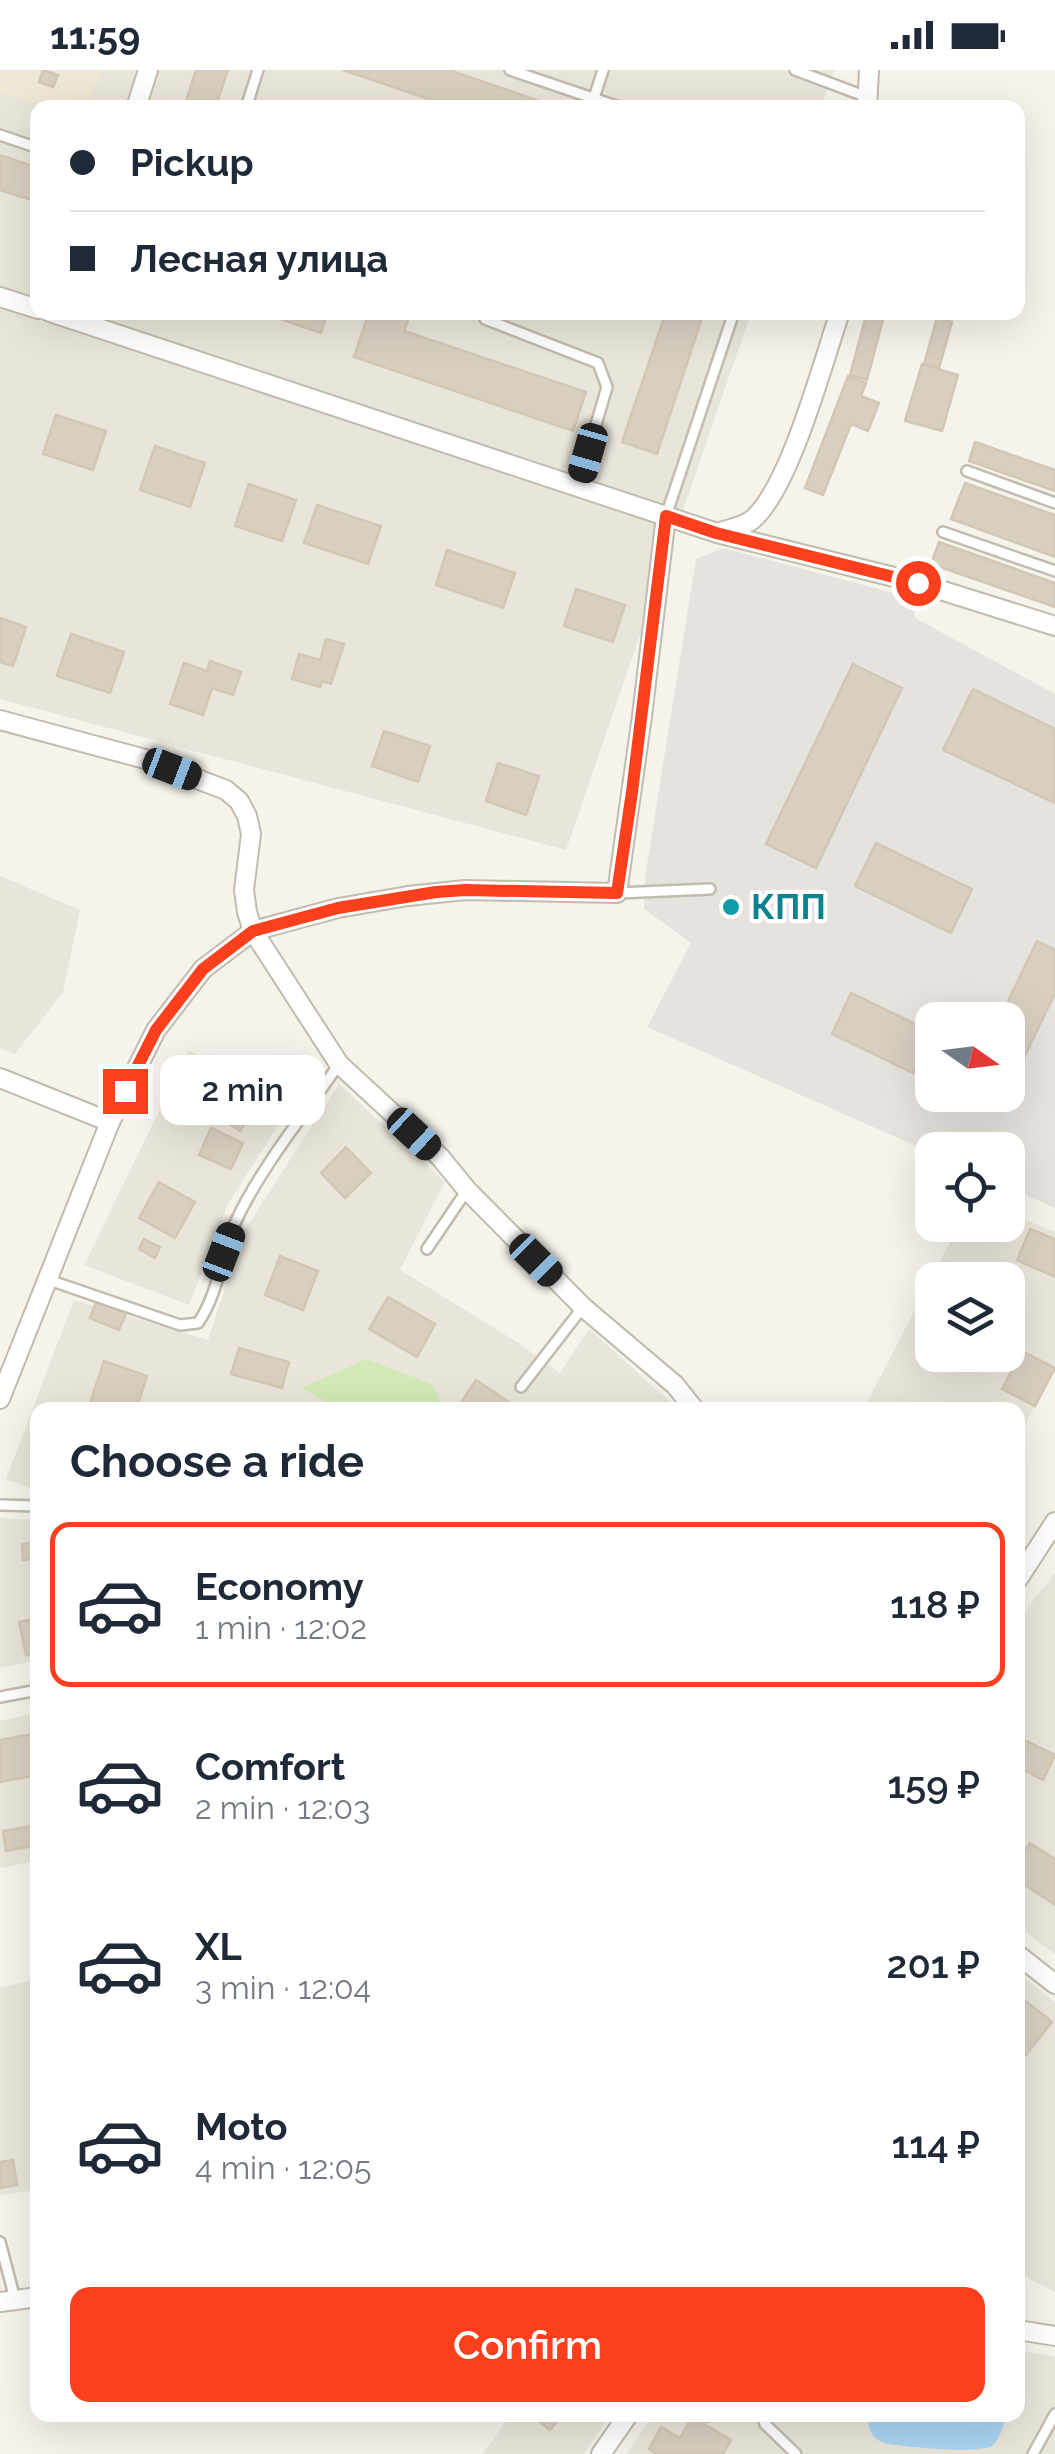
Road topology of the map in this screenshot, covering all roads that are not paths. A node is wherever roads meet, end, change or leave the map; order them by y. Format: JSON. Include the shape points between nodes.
{"nodes":[{"id":1,"x":148,"y":70,"type":"edge"},
{"id":2,"x":258,"y":70,"type":"edge"},
{"id":3,"x":510,"y":70,"type":"edge"},
{"id":4,"x":603,"y":70,"type":"edge"},
{"id":5,"x":794,"y":70,"type":"edge"},
{"id":6,"x":869,"y":70,"type":"edge"},
{"id":7,"x":594,"y":98,"type":"junction"},
{"id":8,"x":139,"y":100,"type":"edge"},
{"id":9,"x":249,"y":100,"type":"edge"},
{"id":10,"x":597,"y":100,"type":"edge"},
{"id":11,"x":862,"y":100,"type":"edge"},
{"id":12,"x":867,"y":100,"type":"edge"},
{"id":13,"x":0,"y":135,"type":"edge"},
{"id":14,"x":30,"y":145,"type":"edge"},
{"id":15,"x":0,"y":297,"type":"edge"},
{"id":16,"x":30,"y":306,"type":"edge"},
{"id":17,"x":85,"y":320,"type":"edge"},
{"id":18,"x":499,"y":320,"type":"edge"},
{"id":19,"x":731,"y":320,"type":"edge"},
{"id":20,"x":837,"y":320,"type":"edge"},
{"id":21,"x":967,"y":471,"type":"dead end"},
{"id":22,"x":578,"y":486,"type":"junction"},
{"id":23,"x":1055,"y":503,"type":"edge"},
{"id":24,"x":666,"y":516,"type":"junction"},
{"id":25,"x":943,"y":532,"type":"dead end"},
{"id":26,"x":716,"y":533,"type":"junction"},
{"id":27,"x":1055,"y":570,"type":"edge"},
{"id":28,"x":1055,"y":626,"type":"edge"},
{"id":29,"x":0,"y":720,"type":"edge"},
{"id":30,"x":710,"y":889,"type":"dead end"},
{"id":31,"x":617,"y":893,"type":"junction"},
{"id":32,"x":253,"y":931,"type":"junction"},
{"id":33,"x":339,"y":1064,"type":"junction"},
{"id":34,"x":0,"y":1078,"type":"edge"},
{"id":35,"x":110,"y":1122,"type":"junction"},
{"id":36,"x":467,"y":1190,"type":"junction"},
{"id":37,"x":427,"y":1249,"type":"dead end"},
{"id":38,"x":46,"y":1280,"type":"junction"},
{"id":39,"x":583,"y":1306,"type":"junction"},
{"id":40,"x":521,"y":1387,"type":"dead end"},
{"id":41,"x":0,"y":1399,"type":"edge"},
{"id":42,"x":689,"y":1402,"type":"edge"},
{"id":43,"x":0,"y":1505,"type":"edge"},
{"id":44,"x":30,"y":1506,"type":"edge"},
{"id":45,"x":1055,"y":1522,"type":"edge"},
{"id":46,"x":1025,"y":1568,"type":"edge"},
{"id":47,"x":30,"y":1691,"type":"edge"},
{"id":48,"x":0,"y":1696,"type":"edge"},
{"id":49,"x":1025,"y":1960,"type":"edge"},
{"id":50,"x":1055,"y":1984,"type":"edge"},
{"id":51,"x":0,"y":2242,"type":"edge"},
{"id":52,"x":8,"y":2302,"type":"edge"},
{"id":53,"x":1025,"y":2331,"type":"edge"},
{"id":54,"x":1055,"y":2336,"type":"edge"},
{"id":55,"x":1055,"y":2414,"type":"edge"},
{"id":56,"x":623,"y":2422,"type":"edge"},
{"id":57,"x":764,"y":2422,"type":"edge"},
{"id":58,"x":602,"y":2454,"type":"edge"},
{"id":59,"x":796,"y":2454,"type":"edge"},
{"id":60,"x":1032,"y":2454,"type":"edge"}],
"edges":[{"from":1,"to":8,"type":"street"},
{"from":2,"to":9,"type":"lane"},
{"from":3,"to":7,"type":"lane"},
{"from":4,"to":7,"type":"lane"},
{"from":5,"to":11,"type":"lane"},
{"from":6,"to":12,"type":"street"},
{"from":7,"to":10,"type":"lane"},
{"from":13,"to":14,"type":"lane"},
{"from":15,"to":16,"type":"street"},
{"from":17,"to":22,"type":"street"},
{"from":18,"to":22,"type":"lane","via":[[598,363],[607,387]]},
{"from":19,"to":24,"type":"lane"},
{"from":20,"to":26,"type":"street","via":[[773,496],[751,522]]},
{"from":21,"to":23,"type":"lane"},
{"from":22,"to":24,"type":"street"},
{"from":24,"to":26,"type":"street"},
{"from":24,"to":31,"type":"street"},
{"from":25,"to":27,"type":"lane"},
{"from":26,"to":28,"type":"street","via":[[918,583]]},
{"from":29,"to":32,"type":"street","via":[[145,759],[226,790],[247,816],[244,890]]},
{"from":30,"to":31,"type":"lane"},
{"from":31,"to":32,"type":"street","via":[[465,890],[338,908]]},
{"from":32,"to":33,"type":"street"},
{"from":32,"to":35,"type":"street","via":[[203,969],[156,1030]]},
{"from":33,"to":36,"type":"street"},
{"from":33,"to":38,"type":"lane","via":[[236,1220],[198,1323],[180,1325]]},
{"from":34,"to":35,"type":"street"},
{"from":35,"to":38,"type":"street"},
{"from":36,"to":37,"type":"lane"},
{"from":36,"to":39,"type":"street"},
{"from":38,"to":41,"type":"street"},
{"from":39,"to":40,"type":"lane"},
{"from":39,"to":42,"type":"street"},
{"from":43,"to":44,"type":"lane"},
{"from":45,"to":46,"type":"street"},
{"from":47,"to":48,"type":"lane"},
{"from":49,"to":50,"type":"street"},
{"from":51,"to":52,"type":"lane"},
{"from":53,"to":54,"type":"street"},
{"from":55,"to":60,"type":"lane"},
{"from":56,"to":58,"type":"street"},
{"from":57,"to":59,"type":"lane"}]}
